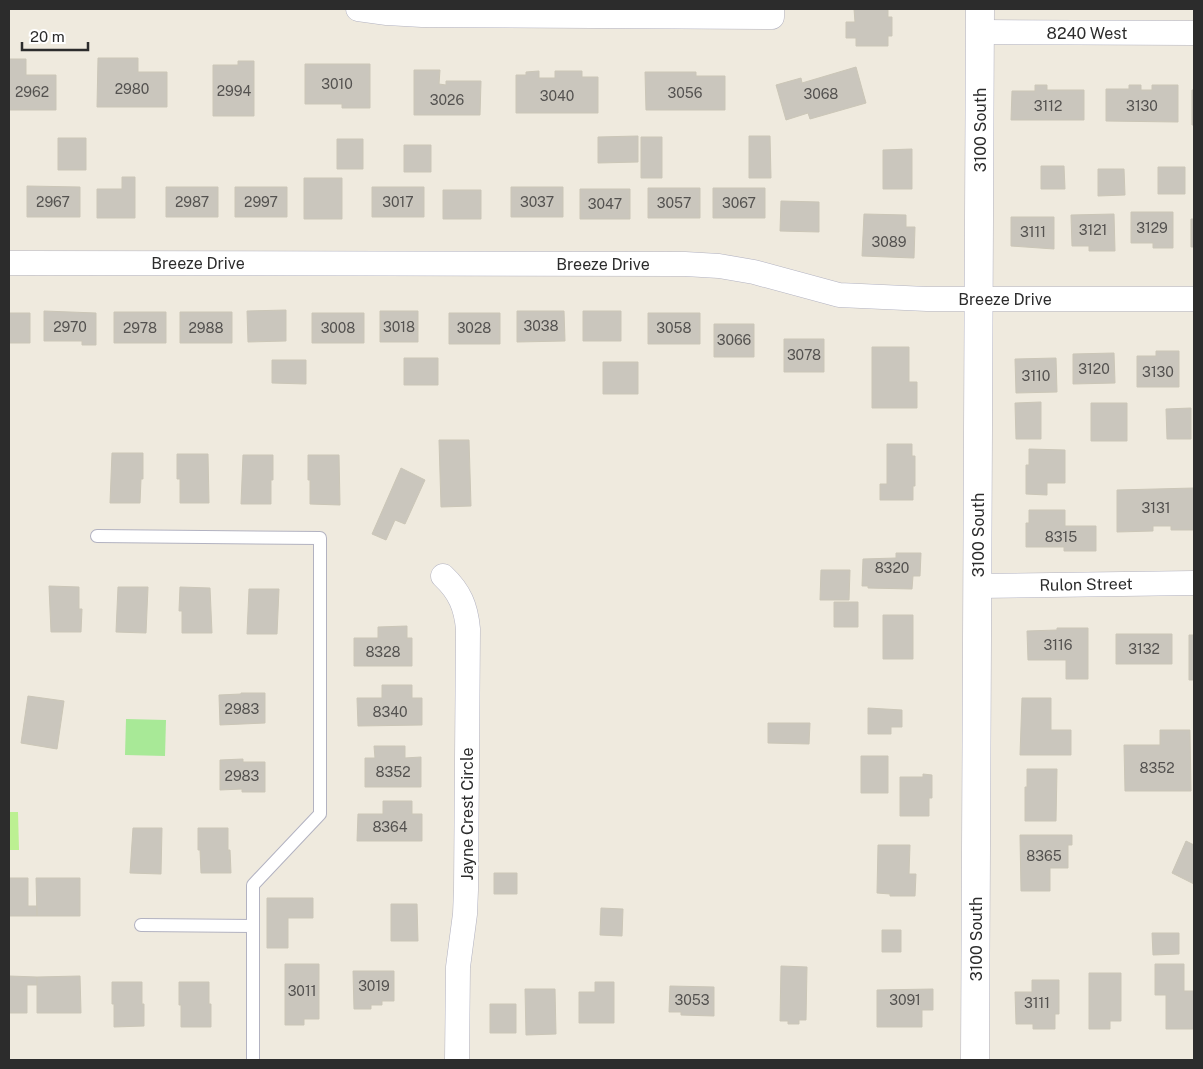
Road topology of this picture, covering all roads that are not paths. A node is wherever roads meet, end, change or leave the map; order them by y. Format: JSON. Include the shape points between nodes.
{"nodes":[{"id":1,"x":358,"y":9,"type":"edge"},
{"id":2,"x":772,"y":13,"type":"edge"},
{"id":3,"x":980,"y":20,"type":"edge"},
{"id":4,"x":1194,"y":33,"type":"edge"},
{"id":5,"x":9,"y":263,"type":"edge"},
{"id":6,"x":980,"y":298,"type":"junction"},
{"id":7,"x":1194,"y":299,"type":"edge"},
{"id":8,"x":97,"y":536,"type":"dead end"},
{"id":9,"x":443,"y":576,"type":"dead end"},
{"id":10,"x":1194,"y":583,"type":"edge"},
{"id":11,"x":978,"y":586,"type":"junction"},
{"id":12,"x":140,"y":925,"type":"dead end"},
{"id":13,"x":253,"y":926,"type":"junction"},
{"id":14,"x":253,"y":1060,"type":"edge"},
{"id":15,"x":457,"y":1060,"type":"edge"},
{"id":16,"x":975,"y":1060,"type":"edge"}],
"edges":[{"from":1,"to":2,"type":"street","via":[[422,15]]},
{"from":3,"to":4,"type":"street","name":"8240 West"},
{"from":3,"to":6,"type":"street","name":"3100 South"},
{"from":5,"to":6,"type":"street","name":"Breeze Drive","via":[[685,264],[754,272],[839,295]]},
{"from":6,"to":7,"type":"street","name":"Breeze Drive"},
{"from":6,"to":11,"type":"street","name":"3100 South"},
{"from":8,"to":13,"type":"lane","via":[[320,538],[320,814],[253,885]]},
{"from":9,"to":15,"type":"street","name":"Jayne Crest Circle","via":[[462,598],[468,629],[466,890],[458,967]]},
{"from":10,"to":11,"type":"street","name":"Rulon Street"},
{"from":11,"to":16,"type":"street","name":"3100 South"},
{"from":12,"to":13,"type":"lane"},
{"from":13,"to":14,"type":"lane"}]}
